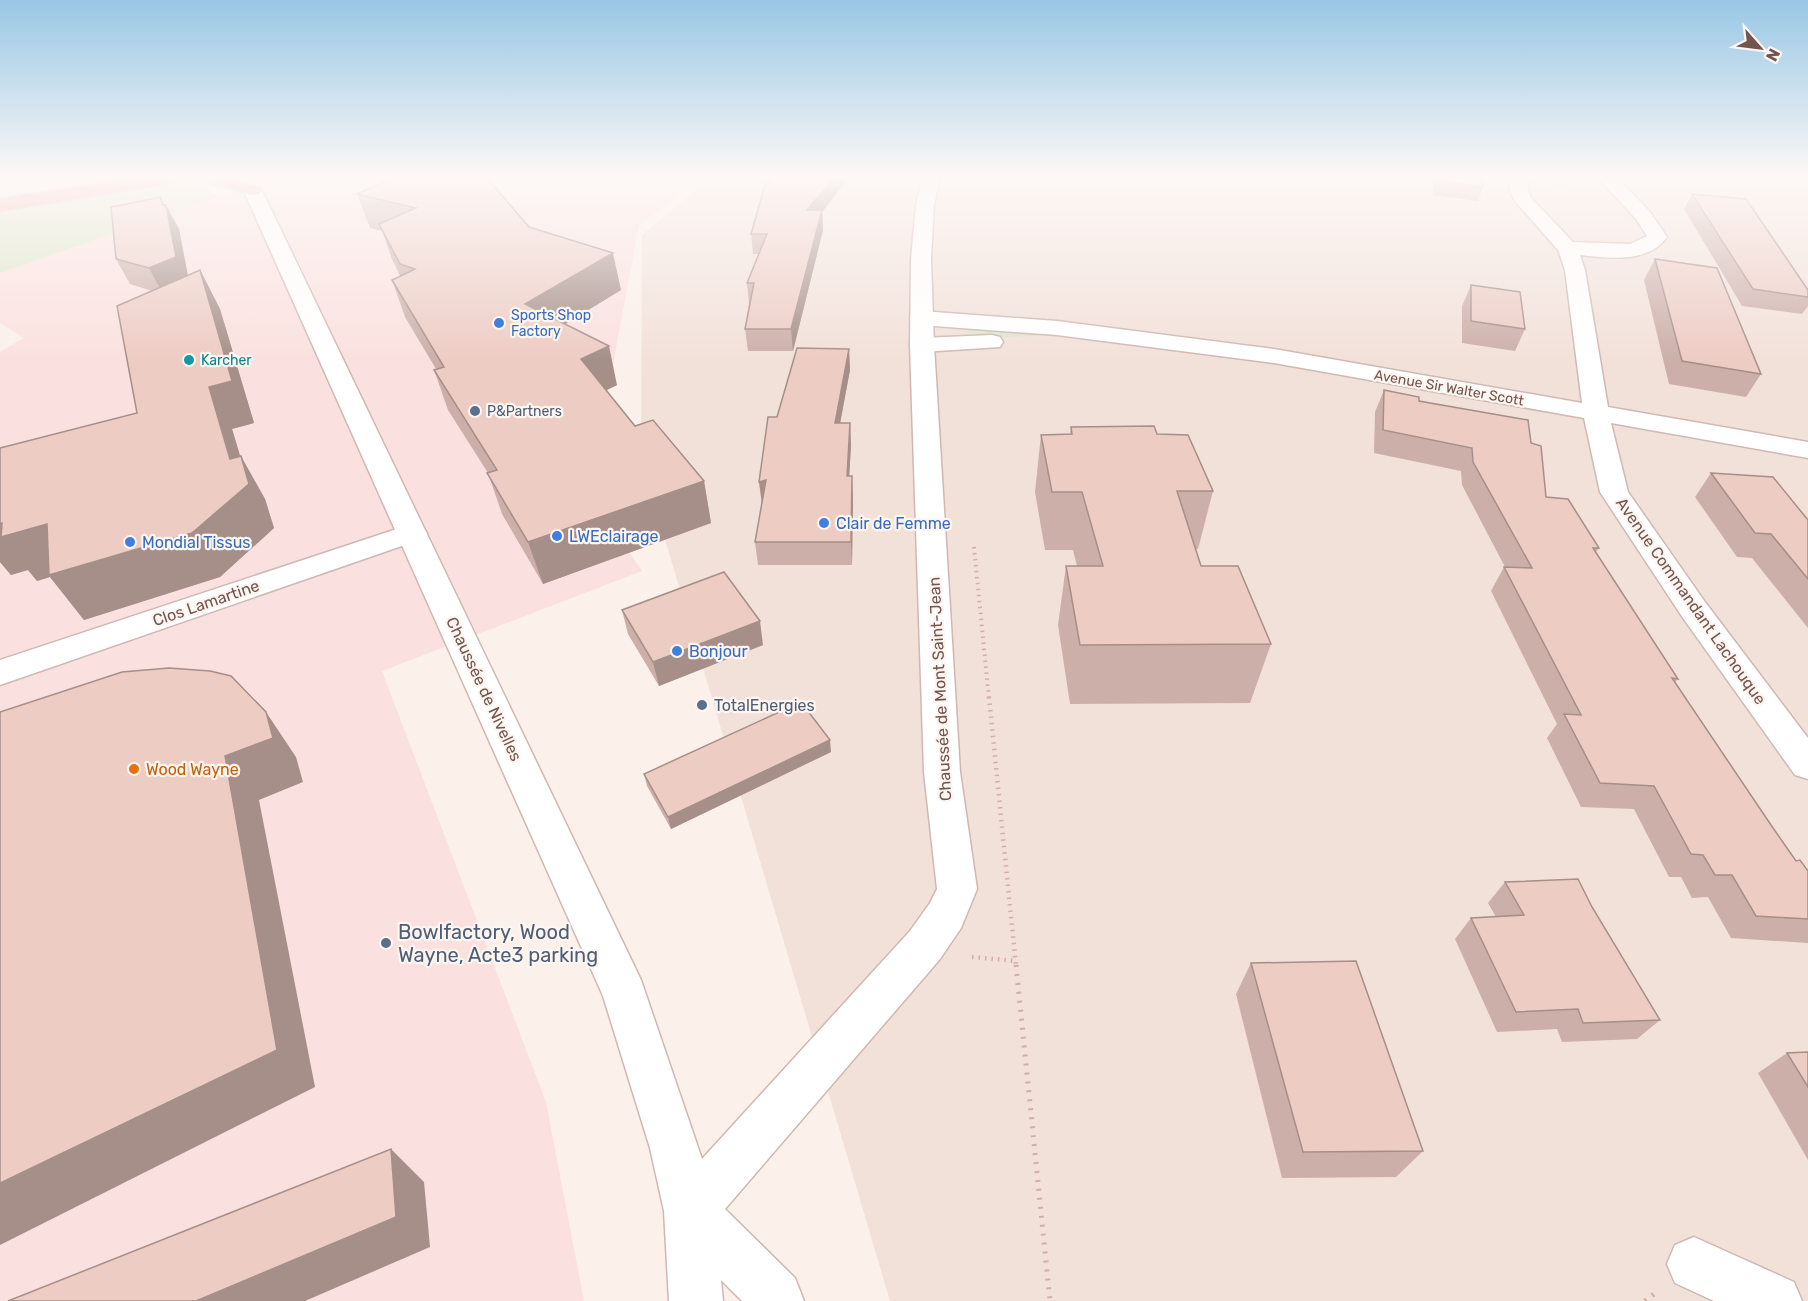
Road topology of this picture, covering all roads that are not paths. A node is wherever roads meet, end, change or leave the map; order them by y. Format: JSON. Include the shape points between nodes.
{"nodes":[{"id":1,"x":277,"y":239,"type":"edge"},
{"id":2,"x":923,"y":239,"type":"edge"},
{"id":3,"x":1558,"y":239,"type":"edge"},
{"id":4,"x":1656,"y":239,"type":"edge"},
{"id":5,"x":1567,"y":248,"type":"junction"},
{"id":6,"x":921,"y":332,"type":"junction"},
{"id":7,"x":1596,"y":414,"type":"junction"},
{"id":8,"x":1808,"y":450,"type":"edge"},
{"id":9,"x":412,"y":533,"type":"junction"},
{"id":10,"x":0,"y":673,"type":"edge"},
{"id":11,"x":1808,"y":765,"type":"edge"},
{"id":12,"x":690,"y":1211,"type":"junction"},
{"id":13,"x":1694,"y":1264,"type":"dead end"},
{"id":14,"x":696,"y":1301,"type":"edge"},
{"id":15,"x":777,"y":1301,"type":"edge"},
{"id":16,"x":1775,"y":1301,"type":"edge"}],
"edges":[{"from":1,"to":9,"type":"street","name":"Chaussée de Nivelles"},
{"from":2,"to":6,"type":"street","name":"Chaussée de Mont Saint-Jean"},
{"from":3,"to":5,"type":"street","name":"Avenue Commandant Lachouque"},
{"from":4,"to":5,"type":"street","via":[[1653,245],[1630,250]]},
{"from":5,"to":7,"type":"street","name":"Avenue Commandant Lachouque","via":[[1576,280]]},
{"from":6,"to":7,"type":"street","name":"Avenue Sir Walter Scott","via":[[1051,340],[1089,333],[1161,340],[1274,356]]},
{"from":6,"to":12,"type":"street","name":"Chaussée de Mont Saint-Jean","via":[[942,772],[957,889],[946,915],[925,945]]},
{"from":7,"to":8,"type":"street","name":"Avenue Sir Walter Scott"},
{"from":7,"to":11,"type":"street","name":"Avenue Commandant Lachouque","via":[[1614,492],[1694,610]]},
{"from":9,"to":10,"type":"street","name":"Clos Lamartine"},
{"from":9,"to":12,"type":"street","name":"Chaussée de Nivelles","via":[[625,995],[675,1148]]},
{"from":12,"to":14,"type":"street","name":"Chaussée de Nivelles"},
{"from":12,"to":15,"type":"street"},
{"from":13,"to":16,"type":"street"}]}
